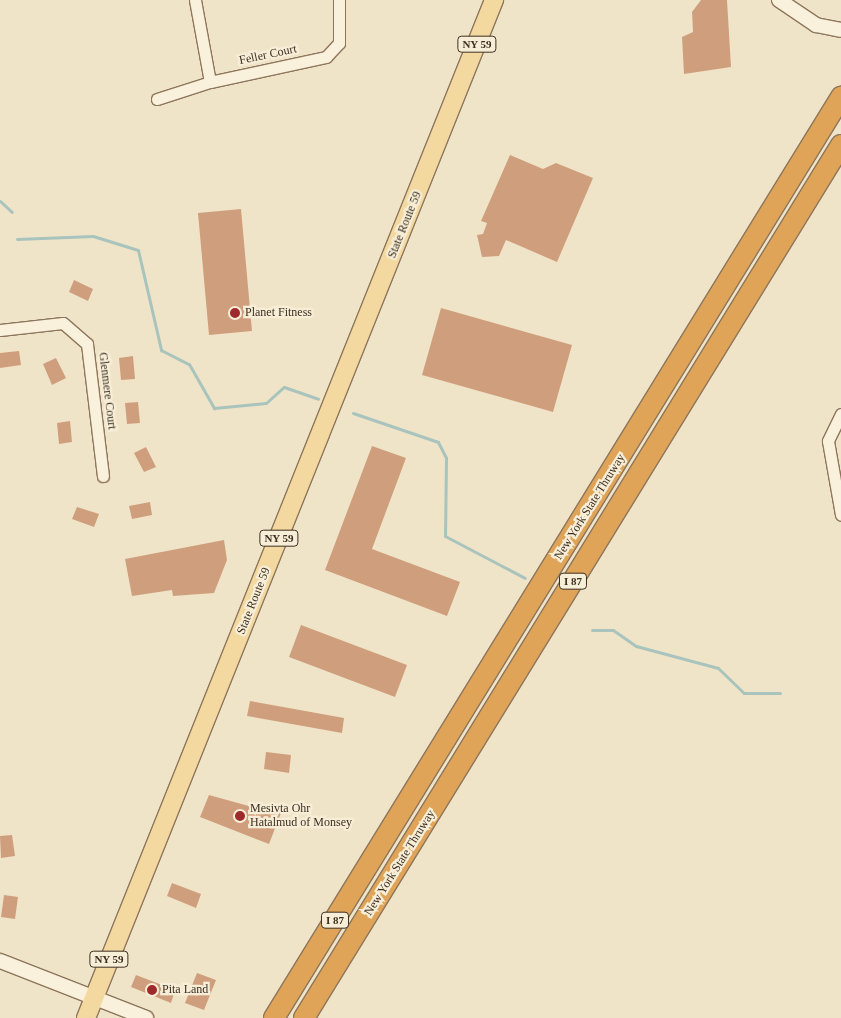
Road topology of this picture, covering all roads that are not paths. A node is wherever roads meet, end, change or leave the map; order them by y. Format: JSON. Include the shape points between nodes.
{"nodes":[{"id":1,"x":196,"y":0,"type":"edge"},
{"id":2,"x":339,"y":0,"type":"edge"},
{"id":3,"x":494,"y":0,"type":"edge"},
{"id":4,"x":779,"y":0,"type":"edge"},
{"id":5,"x":841,"y":30,"type":"edge"},
{"id":6,"x":210,"y":82,"type":"junction"},
{"id":7,"x":841,"y":97,"type":"edge"},
{"id":8,"x":157,"y":99,"type":"dead end"},
{"id":9,"x":841,"y":145,"type":"edge"},
{"id":10,"x":0,"y":330,"type":"edge"},
{"id":11,"x":841,"y":414,"type":"edge"},
{"id":12,"x":103,"y":476,"type":"dead end"},
{"id":13,"x":841,"y":514,"type":"edge"},
{"id":14,"x":0,"y":961,"type":"edge"},
{"id":15,"x":95,"y":996,"type":"junction"},
{"id":16,"x":86,"y":1018,"type":"edge"},
{"id":17,"x":146,"y":1018,"type":"edge"},
{"id":18,"x":274,"y":1018,"type":"edge"},
{"id":19,"x":304,"y":1018,"type":"edge"}],
"edges":[{"from":1,"to":6,"type":"street"},
{"from":2,"to":6,"type":"street","name":"Feller Court","via":[[339,43],[326,57]]},
{"from":3,"to":15,"type":"main road","name":"State Route 59","number":"NY 59"},
{"from":4,"to":5,"type":"street","via":[[810,22]]},
{"from":6,"to":8,"type":"street","name":"Feller Court"},
{"from":7,"to":18,"type":"highway","name":"New York State Thruway","number":"I 87"},
{"from":9,"to":19,"type":"highway","name":"New York State Thruway","number":"I 87"},
{"from":10,"to":12,"type":"street","name":"Glenmere Court","via":[[63,323],[87,344]]},
{"from":11,"to":13,"type":"street","via":[[828,441]]},
{"from":14,"to":15,"type":"street"},
{"from":15,"to":16,"type":"main road","name":"State Route 59","number":"NY 59"},
{"from":15,"to":17,"type":"street"}]}
